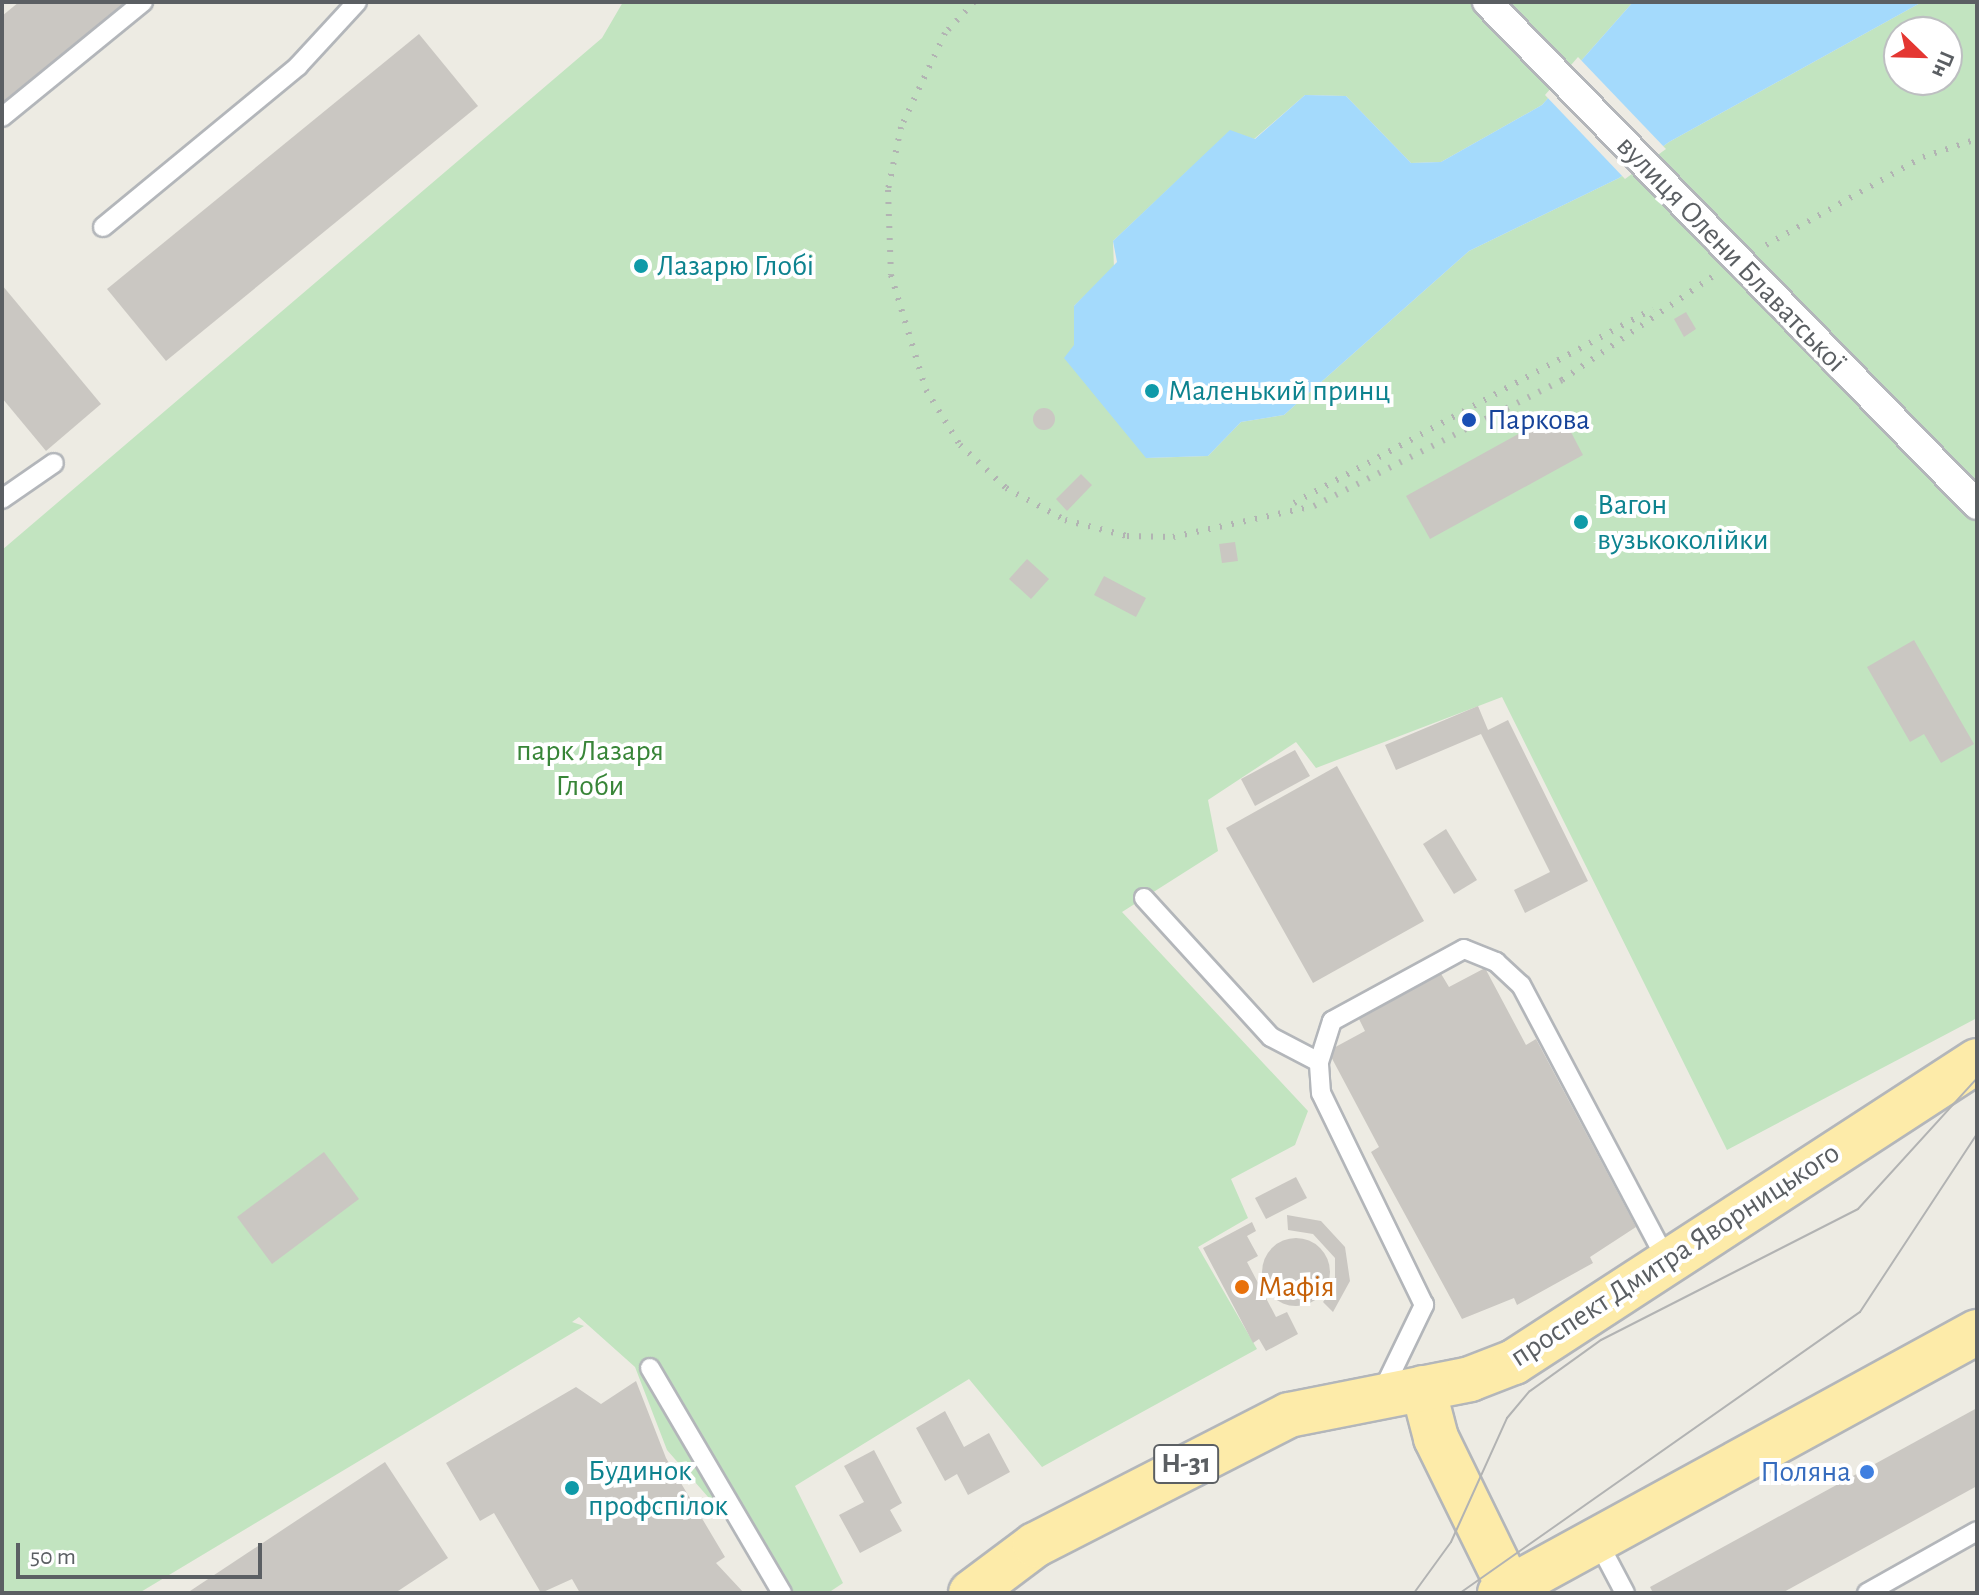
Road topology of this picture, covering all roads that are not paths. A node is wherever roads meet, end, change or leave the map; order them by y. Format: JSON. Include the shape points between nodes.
{"nodes":[{"id":1,"x":143,"y":2,"type":"edge"},
{"id":2,"x":357,"y":2,"type":"edge"},
{"id":3,"x":1487,"y":2,"type":"edge"},
{"id":4,"x":2,"y":117,"type":"edge"},
{"id":5,"x":103,"y":227,"type":"dead end"},
{"id":6,"x":54,"y":463,"type":"dead end"},
{"id":7,"x":2,"y":499,"type":"edge"},
{"id":8,"x":1977,"y":505,"type":"edge"},
{"id":9,"x":1144,"y":898,"type":"dead end"},
{"id":10,"x":1977,"y":1061,"type":"edge"},
{"id":11,"x":1319,"y":1062,"type":"junction"},
{"id":12,"x":1659,"y":1246,"type":"dead end"},
{"id":13,"x":1977,"y":1332,"type":"edge"},
{"id":14,"x":650,"y":1368,"type":"dead end"},
{"id":15,"x":1403,"y":1390,"type":"junction"},
{"id":16,"x":1977,"y":1531,"type":"edge"},
{"id":17,"x":1596,"y":1537,"type":"junction"},
{"id":18,"x":1505,"y":1590,"type":"edge"},
{"id":19,"x":782,"y":1593,"type":"edge"},
{"id":20,"x":971,"y":1593,"type":"edge"},
{"id":21,"x":1625,"y":1593,"type":"edge"},
{"id":22,"x":1867,"y":1593,"type":"edge"}],
"edges":[{"from":1,"to":4,"type":"lane"},
{"from":2,"to":5,"type":"lane","via":[[298,66]]},
{"from":3,"to":8,"type":"street","name":"вулиця Олени Блаватської"},
{"from":6,"to":7,"type":"lane"},
{"from":9,"to":11,"type":"lane","via":[[1271,1037]]},
{"from":10,"to":15,"type":"main road","name":"проспект Дмитра Яворницького","via":[[1514,1362]]},
{"from":11,"to":12,"type":"lane","via":[[1332,1021],[1464,949],[1496,962],[1521,985]]},
{"from":11,"to":15,"type":"lane","via":[[1321,1093],[1424,1305]]},
{"from":13,"to":17,"type":"main road"},
{"from":14,"to":19,"type":"lane"},
{"from":15,"to":18,"type":"main road","via":[[1436,1438]]},
{"from":15,"to":20,"type":"main road","name":"проспект Дмитра Яворницького","number":"Н-31","via":[[1289,1415],[1223,1444],[1035,1545]]},
{"from":16,"to":22,"type":"lane"},
{"from":17,"to":18,"type":"main road"},
{"from":17,"to":21,"type":"lane"}]}
